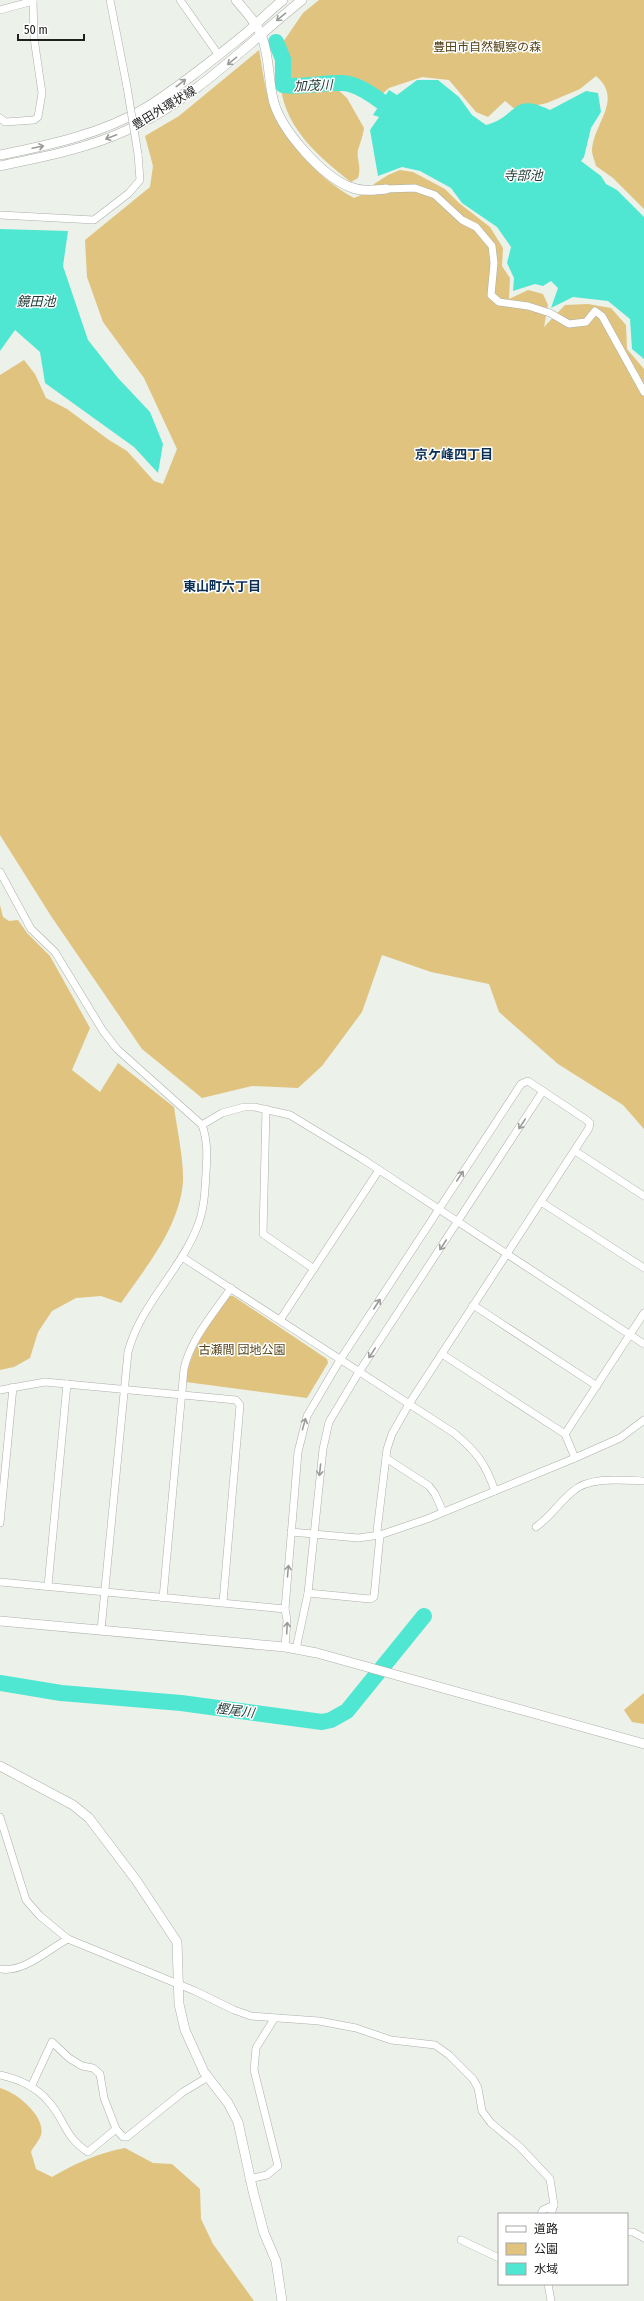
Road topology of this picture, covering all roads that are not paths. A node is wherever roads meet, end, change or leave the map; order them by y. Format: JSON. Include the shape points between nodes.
{"nodes":[{"id":1,"x":110,"y":0,"type":"edge"},
{"id":2,"x":180,"y":0,"type":"edge"},
{"id":3,"x":236,"y":0,"type":"edge"},
{"id":4,"x":283,"y":0,"type":"edge"},
{"id":5,"x":302,"y":0,"type":"edge"},
{"id":6,"x":33,"y":1,"type":"edge"},
{"id":7,"x":0,"y":10,"type":"edge"},
{"id":8,"x":255,"y":24,"type":"junction"},
{"id":9,"x":262,"y":36,"type":"junction"},
{"id":10,"x":218,"y":54,"type":"junction"},
{"id":11,"x":0,"y":118,"type":"edge"},
{"id":12,"x":0,"y":155,"type":"edge"},
{"id":13,"x":0,"y":166,"type":"edge"},
{"id":14,"x":386,"y":189,"type":"joint"},
{"id":15,"x":0,"y":215,"type":"edge"},
{"id":16,"x":644,"y":392,"type":"edge"},
{"id":17,"x":0,"y":872,"type":"edge"},
{"id":18,"x":543,"y":1091,"type":"junction"},
{"id":19,"x":266,"y":1109,"type":"junction"},
{"id":20,"x":202,"y":1125,"type":"junction"},
{"id":21,"x":575,"y":1151,"type":"junction"},
{"id":22,"x":379,"y":1170,"type":"junction"},
{"id":23,"x":644,"y":1196,"type":"edge"},
{"id":24,"x":541,"y":1202,"type":"junction"},
{"id":25,"x":439,"y":1209,"type":"junction"},
{"id":26,"x":458,"y":1222,"type":"junction"},
{"id":27,"x":506,"y":1254,"type":"junction"},
{"id":28,"x":182,"y":1257,"type":"junction"},
{"id":29,"x":644,"y":1268,"type":"edge"},
{"id":30,"x":314,"y":1269,"type":"junction"},
{"id":31,"x":231,"y":1288,"type":"junction"},
{"id":32,"x":473,"y":1305,"type":"junction"},
{"id":33,"x":644,"y":1313,"type":"edge"},
{"id":34,"x":280,"y":1320,"type":"junction"},
{"id":35,"x":630,"y":1334,"type":"junction"},
{"id":36,"x":644,"y":1344,"type":"edge"},
{"id":37,"x":442,"y":1354,"type":"junction"},
{"id":38,"x":340,"y":1360,"type":"junction"},
{"id":39,"x":359,"y":1372,"type":"junction"},
{"id":40,"x":68,"y":1384,"type":"junction"},
{"id":41,"x":597,"y":1386,"type":"junction"},
{"id":42,"x":13,"y":1387,"type":"junction"},
{"id":43,"x":123,"y":1389,"type":"junction"},
{"id":44,"x":0,"y":1390,"type":"edge"},
{"id":45,"x":180,"y":1394,"type":"junction"},
{"id":46,"x":409,"y":1404,"type":"junction"},
{"id":47,"x":644,"y":1420,"type":"edge"},
{"id":48,"x":565,"y":1434,"type":"junction"},
{"id":49,"x":386,"y":1458,"type":"junction"},
{"id":50,"x":575,"y":1458,"type":"junction"},
{"id":51,"x":644,"y":1481,"type":"edge"},
{"id":52,"x":495,"y":1491,"type":"junction"},
{"id":53,"x":443,"y":1512,"type":"junction"},
{"id":54,"x":0,"y":1523,"type":"edge"},
{"id":55,"x":536,"y":1527,"type":"dead end"},
{"id":56,"x":291,"y":1532,"type":"junction"},
{"id":57,"x":314,"y":1535,"type":"junction"},
{"id":58,"x":380,"y":1535,"type":"junction"},
{"id":59,"x":0,"y":1582,"type":"edge"},
{"id":60,"x":48,"y":1586,"type":"junction"},
{"id":61,"x":104,"y":1592,"type":"junction"},
{"id":62,"x":308,"y":1593,"type":"junction"},
{"id":63,"x":162,"y":1598,"type":"junction"},
{"id":64,"x":223,"y":1602,"type":"junction"},
{"id":65,"x":285,"y":1609,"type":"junction"},
{"id":66,"x":0,"y":1621,"type":"edge"},
{"id":67,"x":101,"y":1630,"type":"junction"},
{"id":68,"x":285,"y":1647,"type":"junction"},
{"id":69,"x":296,"y":1649,"type":"junction"},
{"id":70,"x":644,"y":1744,"type":"edge"},
{"id":71,"x":0,"y":1766,"type":"edge"},
{"id":72,"x":0,"y":1817,"type":"edge"},
{"id":73,"x":68,"y":1939,"type":"junction"},
{"id":74,"x":0,"y":1969,"type":"edge"},
{"id":75,"x":178,"y":1985,"type":"junction"},
{"id":76,"x":274,"y":2019,"type":"junction"},
{"id":77,"x":0,"y":2075,"type":"edge"},
{"id":78,"x":208,"y":2077,"type":"junction"},
{"id":79,"x":31,"y":2087,"type":"junction"},
{"id":80,"x":116,"y":2129,"type":"junction"},
{"id":81,"x":249,"y":2179,"type":"junction"},
{"id":82,"x":554,"y":2206,"type":"junction"},
{"id":83,"x":542,"y":2213,"type":"edge"},
{"id":84,"x":551,"y":2213,"type":"edge"},
{"id":85,"x":558,"y":2213,"type":"edge"},
{"id":86,"x":628,"y":2232,"type":"edge"},
{"id":87,"x":644,"y":2238,"type":"edge"},
{"id":88,"x":461,"y":2240,"type":"dead end"},
{"id":89,"x":498,"y":2258,"type":"edge"},
{"id":90,"x":548,"y":2285,"type":"edge"},
{"id":91,"x":282,"y":2301,"type":"edge"},
{"id":92,"x":551,"y":2301,"type":"edge"}],
"edges":[{"from":1,"to":15,"type":"street","bridge":true,"via":[[127,87],[140,180],[129,193],[94,220]]},
{"from":2,"to":10,"type":"street"},
{"from":3,"to":8,"type":"street"},
{"from":4,"to":8,"type":"street","name":"豊田外環状線"},
{"from":5,"to":9,"type":"street","name":"豊田外環状線","one_way":true},
{"from":6,"to":7,"type":"street"},
{"from":6,"to":11,"type":"street","via":[[34,38],[42,93],[38,117],[34,120],[5,122]]},
{"from":8,"to":9,"type":"street"},
{"from":8,"to":10,"type":"street","name":"豊田外環状線"},
{"from":9,"to":13,"type":"street","name":"豊田外環状線","one_way":true,"via":[[194,91],[125,132],[95,143]]},
{"from":9,"to":14,"type":"street","via":[[274,103],[286,129],[335,178],[350,188],[365,191]]},
{"from":12,"to":10,"type":"street","name":"豊田外環状線","one_way":true,"via":[[60,143],[121,120],[171,91]]},
{"from":14,"to":16,"type":"street","via":[[414,188],[435,196],[462,220],[476,227],[492,246],[494,263],[491,295],[499,302],[528,306],[550,313],[569,324],[586,322],[595,311],[602,316]]},
{"from":17,"to":20,"type":"street","via":[[31,929],[55,952],[103,1031],[117,1049]]},
{"from":18,"to":21,"type":"street","via":[[590,1123]]},
{"from":25,"to":18,"type":"street","one_way":true,"via":[[521,1084],[528,1081]]},
{"from":18,"to":26,"type":"street","one_way":true},
{"from":19,"to":20,"type":"street","via":[[254,1107],[230,1110]]},
{"from":19,"to":22,"type":"street","via":[[299,1119]]},
{"from":19,"to":30,"type":"street","via":[[263,1234]]},
{"from":20,"to":28,"type":"street","via":[[206,1142],[204,1201],[197,1229]]},
{"from":21,"to":23,"type":"street"},
{"from":21,"to":24,"type":"street"},
{"from":22,"to":25,"type":"street"},
{"from":22,"to":30,"type":"street"},
{"from":24,"to":27,"type":"street"},
{"from":24,"to":29,"type":"street"},
{"from":25,"to":26,"type":"street"},
{"from":38,"to":25,"type":"street","one_way":true},
{"from":26,"to":27,"type":"street"},
{"from":26,"to":39,"type":"street","one_way":true},
{"from":27,"to":32,"type":"street"},
{"from":27,"to":35,"type":"street"},
{"from":28,"to":31,"type":"street"},
{"from":28,"to":43,"type":"street","via":[[142,1317],[133,1337]]},
{"from":30,"to":34,"type":"street"},
{"from":31,"to":34,"type":"street"},
{"from":31,"to":45,"type":"street","via":[[188,1354]]},
{"from":32,"to":37,"type":"street"},
{"from":32,"to":41,"type":"street"},
{"from":33,"to":35,"type":"street"},
{"from":34,"to":38,"type":"street"},
{"from":35,"to":36,"type":"street"},
{"from":35,"to":41,"type":"street"},
{"from":37,"to":46,"type":"street"},
{"from":37,"to":48,"type":"street"},
{"from":38,"to":39,"type":"street"},
{"from":56,"to":38,"type":"street","one_way":true,"via":[[303,1425],[311,1406]]},
{"from":39,"to":46,"type":"street"},
{"from":39,"to":57,"type":"street","one_way":true,"via":[[333,1413],[325,1434]]},
{"from":40,"to":42,"type":"street","via":[[46,1382]]},
{"from":40,"to":43,"type":"street"},
{"from":40,"to":60,"type":"street"},
{"from":41,"to":48,"type":"street"},
{"from":42,"to":44,"type":"street"},
{"from":42,"to":54,"type":"street"},
{"from":43,"to":45,"type":"street"},
{"from":43,"to":61,"type":"street"},
{"from":45,"to":63,"type":"street"},
{"from":45,"to":64,"type":"street","via":[[236,1400],[240,1405]]},
{"from":46,"to":49,"type":"street","via":[[392,1434]]},
{"from":46,"to":52,"type":"street","via":[[454,1433],[475,1451],[486,1468]]},
{"from":47,"to":50,"type":"street","via":[[620,1438]]},
{"from":48,"to":50,"type":"street"},
{"from":49,"to":53,"type":"street","via":[[429,1486]]},
{"from":49,"to":58,"type":"street","via":[[376,1531]]},
{"from":50,"to":52,"type":"street"},
{"from":51,"to":55,"type":"street","via":[[604,1480],[573,1491],[551,1516]]},
{"from":52,"to":53,"type":"street"},
{"from":53,"to":58,"type":"street"},
{"from":56,"to":57,"type":"street"},
{"from":65,"to":56,"type":"street","one_way":true},
{"from":57,"to":58,"type":"street","via":[[358,1538]]},
{"from":57,"to":62,"type":"street"},
{"from":58,"to":62,"type":"street","via":[[374,1597],[370,1599]]},
{"from":59,"to":60,"type":"street"},
{"from":60,"to":61,"type":"street"},
{"from":61,"to":63,"type":"street"},
{"from":61,"to":67,"type":"street"},
{"from":62,"to":69,"type":"street"},
{"from":63,"to":64,"type":"street"},
{"from":64,"to":65,"type":"street"},
{"from":68,"to":65,"type":"street","one_way":true},
{"from":66,"to":67,"type":"street"},
{"from":67,"to":68,"type":"street"},
{"from":68,"to":69,"type":"street"},
{"from":69,"to":70,"type":"street","via":[[447,1688]]},
{"from":71,"to":75,"type":"street","via":[[73,1805],[90,1818],[136,1880],[177,1942]]},
{"from":72,"to":73,"type":"street","via":[[26,1900],[40,1916]]},
{"from":73,"to":74,"type":"street","via":[[21,1966],[11,1970]]},
{"from":73,"to":75,"type":"street"},
{"from":75,"to":76,"type":"street","via":[[234,2010],[251,2016]]},
{"from":75,"to":78,"type":"street","via":[[185,2030],[191,2047]]},
{"from":76,"to":81,"type":"street","via":[[256,2048],[254,2070],[278,2166],[267,2176]]},
{"from":76,"to":82,"type":"street","via":[[319,2021],[356,2028],[391,2040],[435,2045],[473,2079],[478,2088],[482,2111],[491,2124],[520,2147],[550,2179]]},
{"from":77,"to":79,"type":"street"},
{"from":78,"to":80,"type":"street","via":[[183,2092],[127,2137],[123,2137]]},
{"from":78,"to":81,"type":"street","via":[[228,2103],[238,2122]]},
{"from":79,"to":80,"type":"street","via":[[49,2102],[69,2136],[88,2152]]},
{"from":79,"to":80,"type":"street","via":[[52,2042],[69,2058],[82,2066],[93,2068],[100,2074],[104,2098]]},
{"from":81,"to":91,"type":"street","via":[[264,2233],[276,2261]]},
{"from":82,"to":83,"type":"street"},
{"from":82,"to":84,"type":"street"},
{"from":82,"to":85,"type":"street"},
{"from":86,"to":87,"type":"street"},
{"from":88,"to":89,"type":"street"},
{"from":90,"to":92,"type":"street"}]}
